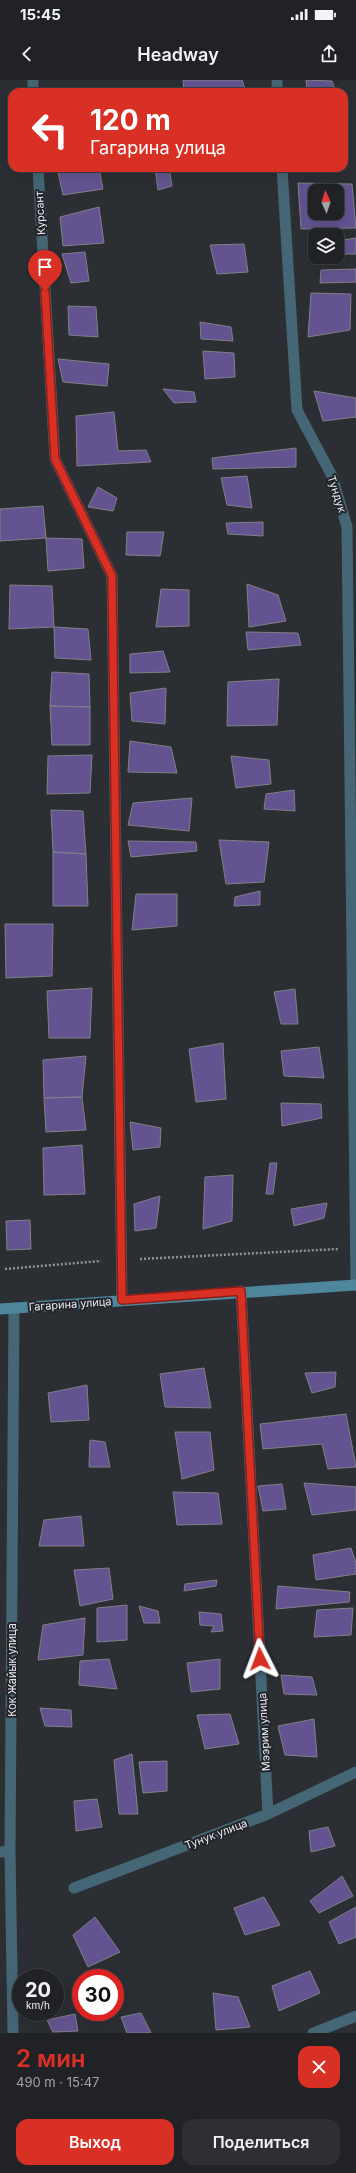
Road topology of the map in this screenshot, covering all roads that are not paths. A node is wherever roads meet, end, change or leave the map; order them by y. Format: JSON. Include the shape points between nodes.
{"nodes":[{"id":1,"x":38,"y":172,"type":"edge"},
{"id":2,"x":282,"y":172,"type":"edge"},
{"id":3,"x":356,"y":1285,"type":"edge"},
{"id":4,"x":241,"y":1291,"type":"junction"},
{"id":5,"x":122,"y":1300,"type":"junction"},
{"id":6,"x":14,"y":1308,"type":"junction"},
{"id":7,"x":0,"y":1309,"type":"edge"},
{"id":8,"x":356,"y":1772,"type":"edge"},
{"id":9,"x":268,"y":1814,"type":"junction"},
{"id":10,"x":5,"y":1852,"type":"edge"},
{"id":11,"x":74,"y":1888,"type":"dead end"},
{"id":12,"x":356,"y":2016,"type":"edge"},
{"id":13,"x":13,"y":2033,"type":"edge"},
{"id":14,"x":313,"y":2033,"type":"edge"}],
"edges":[{"from":1,"to":5,"type":"street","name":"Курсант","via":[[55,459],[112,576]]},
{"from":2,"to":3,"type":"street","name":"Тундук","via":[[297,410],[332,476],[347,527]]},
{"from":3,"to":4,"type":"main road","name":"Гагарина улица"},
{"from":4,"to":5,"type":"main road","name":"Гагарина улица"},
{"from":4,"to":9,"type":"street","name":"Мээрим улица"},
{"from":5,"to":6,"type":"main road","name":"Гагарина улица"},
{"from":6,"to":7,"type":"main road","name":"Гагарина улица"},
{"from":6,"to":10,"type":"street","name":"Кок Жайык улица"},
{"from":8,"to":9,"type":"street","name":"Тунук улица"},
{"from":9,"to":11,"type":"street","name":"Тунук улица"},
{"from":10,"to":13,"type":"street","name":"Кок Жайык улица"},
{"from":12,"to":14,"type":"street"}]}
